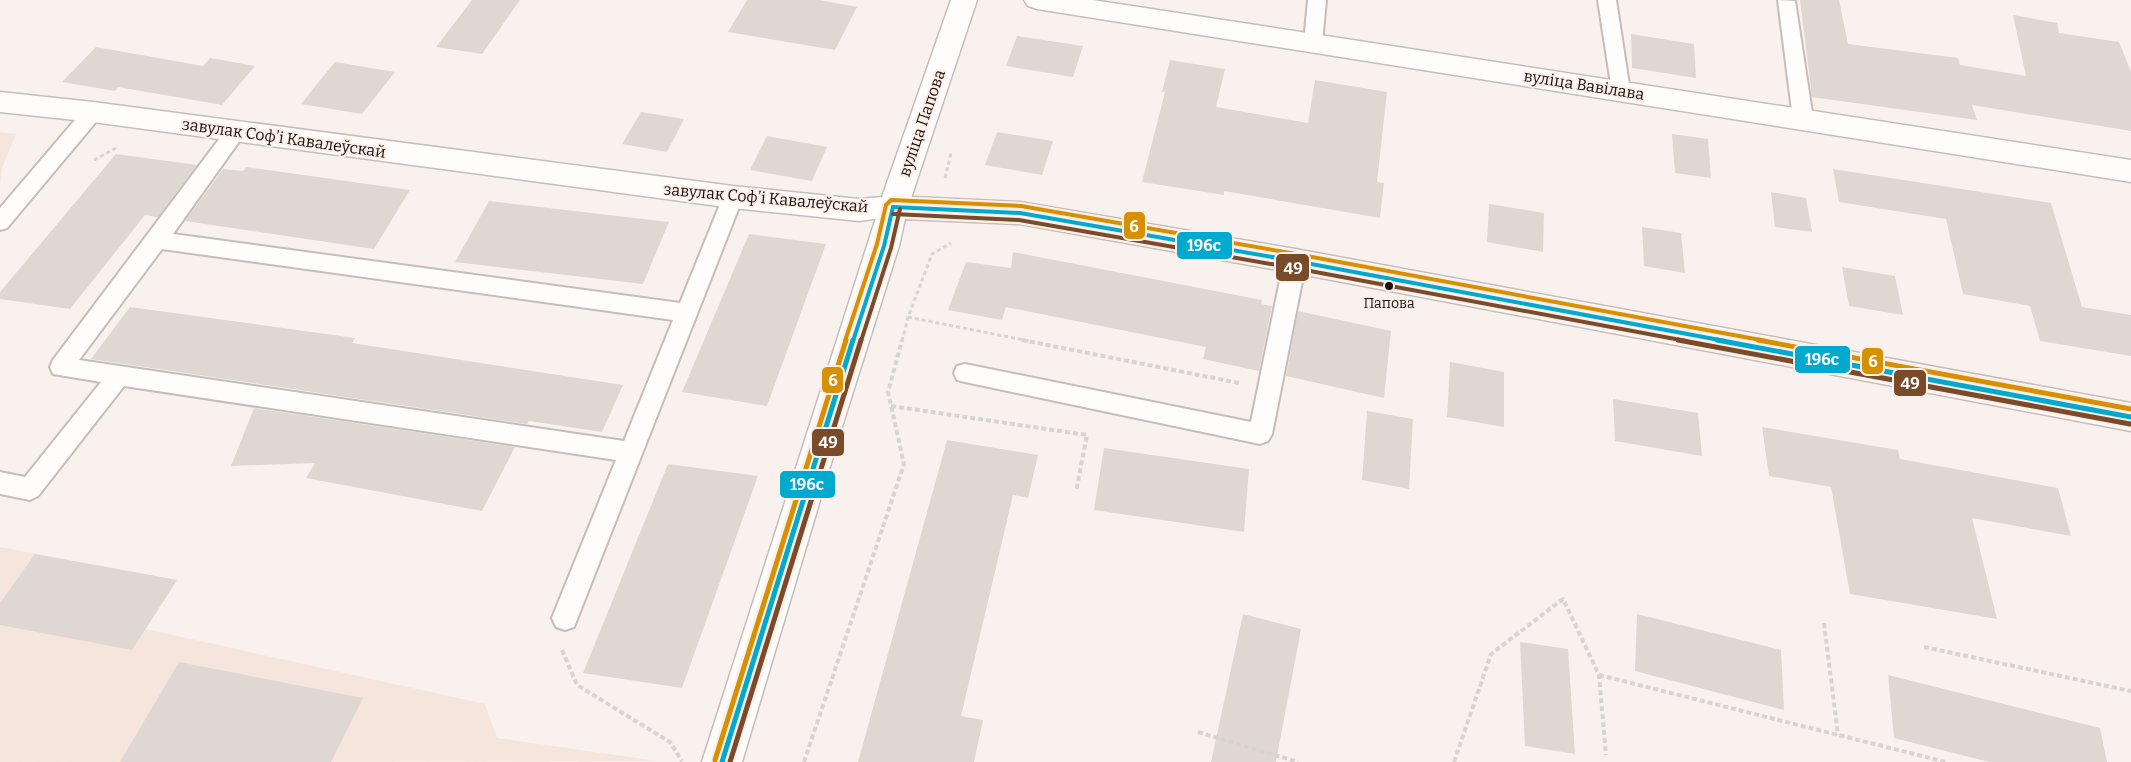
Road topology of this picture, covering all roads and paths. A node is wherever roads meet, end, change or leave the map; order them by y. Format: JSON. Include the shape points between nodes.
{"nodes":[{"id":1,"x":964,"y":0,"type":"edge"},
{"id":2,"x":1037,"y":0,"type":"edge"},
{"id":3,"x":1317,"y":0,"type":"edge"},
{"id":4,"x":1607,"y":0,"type":"edge"},
{"id":5,"x":1786,"y":2,"type":"dead end"},
{"id":6,"x":1313,"y":43,"type":"junction"},
{"id":7,"x":1621,"y":91,"type":"junction"},
{"id":8,"x":0,"y":102,"type":"edge"},
{"id":9,"x":93,"y":112,"type":"junction"},
{"id":10,"x":1803,"y":119,"type":"junction"},
{"id":11,"x":236,"y":131,"type":"junction"},
{"id":12,"x":954,"y":143,"type":"dead end"},
{"id":13,"x":119,"y":147,"type":"dead end"},
{"id":14,"x":56,"y":156,"type":"junction"},
{"id":15,"x":2131,"y":171,"type":"edge"},
{"id":16,"x":956,"y":182,"type":"dead end"},
{"id":17,"x":733,"y":198,"type":"junction"},
{"id":18,"x":893,"y":207,"type":"junction"},
{"id":19,"x":0,"y":222,"type":"edge"},
{"id":20,"x":157,"y":240,"type":"junction"},
{"id":21,"x":952,"y":242,"type":"dead end"},
{"id":22,"x":1294,"y":261,"type":"junction"},
{"id":23,"x":687,"y":313,"type":"junction"},
{"id":24,"x":908,"y":317,"type":"junction"},
{"id":25,"x":964,"y":373,"type":"dead end"},
{"id":26,"x":118,"y":376,"type":"junction"},
{"id":27,"x":1269,"y":389,"type":"junction"},
{"id":28,"x":891,"y":406,"type":"junction"},
{"id":29,"x":2131,"y":417,"type":"edge"},
{"id":30,"x":631,"y":452,"type":"junction"},
{"id":31,"x":0,"y":483,"type":"edge"},
{"id":32,"x":1076,"y":492,"type":"dead end"},
{"id":33,"x":565,"y":618,"type":"joint"},
{"id":34,"x":1824,"y":623,"type":"dead end"},
{"id":35,"x":1924,"y":647,"type":"dead end"},
{"id":36,"x":1599,"y":675,"type":"junction"},
{"id":37,"x":2131,"y":691,"type":"edge"},
{"id":38,"x":1198,"y":732,"type":"dead end"},
{"id":39,"x":1838,"y":735,"type":"junction"},
{"id":40,"x":1606,"y":755,"type":"dead end"},
{"id":41,"x":682,"y":762,"type":"edge"},
{"id":42,"x":722,"y":762,"type":"edge"},
{"id":43,"x":804,"y":762,"type":"edge"},
{"id":44,"x":1298,"y":762,"type":"edge"},
{"id":45,"x":1454,"y":762,"type":"edge"},
{"id":46,"x":1946,"y":762,"type":"edge"}],
"edges":[{"from":1,"to":18,"type":"street","name":"вуліца Папова"},
{"from":2,"to":6,"type":"street","name":"вуліца Вавілава"},
{"from":3,"to":6,"type":"lane"},
{"from":4,"to":7,"type":"lane"},
{"from":5,"to":10,"type":"lane"},
{"from":6,"to":7,"type":"street","name":"вуліца Вавілава"},
{"from":7,"to":10,"type":"street","name":"вуліца Вавілава"},
{"from":8,"to":9,"type":"street","name":"завулак Софʼі Кавалеўскай"},
{"from":9,"to":11,"type":"street","name":"завулак Софʼі Кавалеўскай"},
{"from":9,"to":14,"type":"lane"},
{"from":10,"to":15,"type":"street","name":"вуліца Вавілава"},
{"from":11,"to":17,"type":"street","name":"завулак Софʼі Кавалеўскай"},
{"from":11,"to":20,"type":"lane"},
{"from":12,"to":16,"type":"path","via":[[944,180]]},
{"from":13,"to":14,"type":"path","via":[[93,160]]},
{"from":14,"to":19,"type":"lane"},
{"from":17,"to":18,"type":"street","name":"завулак Софʼі Кавалеўскай","via":[[859,210]]},
{"from":17,"to":23,"type":"lane"},
{"from":18,"to":22,"type":"street","name":"завулак Софʼі Кавалеўскай","via":[[1020,213]]},
{"from":18,"to":42,"type":"street","name":"вуліца Папова"},
{"from":20,"to":23,"type":"lane"},
{"from":20,"to":26,"type":"lane","via":[[61,367]]},
{"from":21,"to":24,"type":"path","via":[[932,254]]},
{"from":22,"to":27,"type":"lane"},
{"from":22,"to":29,"type":"street","name":"завулак Софʼі Кавалеўскай"},
{"from":23,"to":30,"type":"lane"},
{"from":24,"to":27,"type":"path"},
{"from":24,"to":28,"type":"path","via":[[888,392]]},
{"from":25,"to":27,"type":"lane","via":[[1260,434]]},
{"from":26,"to":30,"type":"lane"},
{"from":26,"to":31,"type":"lane","via":[[30,489]]},
{"from":28,"to":32,"type":"path","via":[[1087,435]]},
{"from":28,"to":43,"type":"path","via":[[904,464]]},
{"from":30,"to":33,"type":"lane"},
{"from":33,"to":41,"type":"path","via":[[558,641],[578,685],[670,742]]},
{"from":34,"to":39,"type":"path"},
{"from":35,"to":37,"type":"path"},
{"from":36,"to":39,"type":"path"},
{"from":36,"to":40,"type":"path"},
{"from":36,"to":45,"type":"path","via":[[1563,599],[1491,654]]},
{"from":38,"to":44,"type":"path"},
{"from":39,"to":46,"type":"path"}]}
